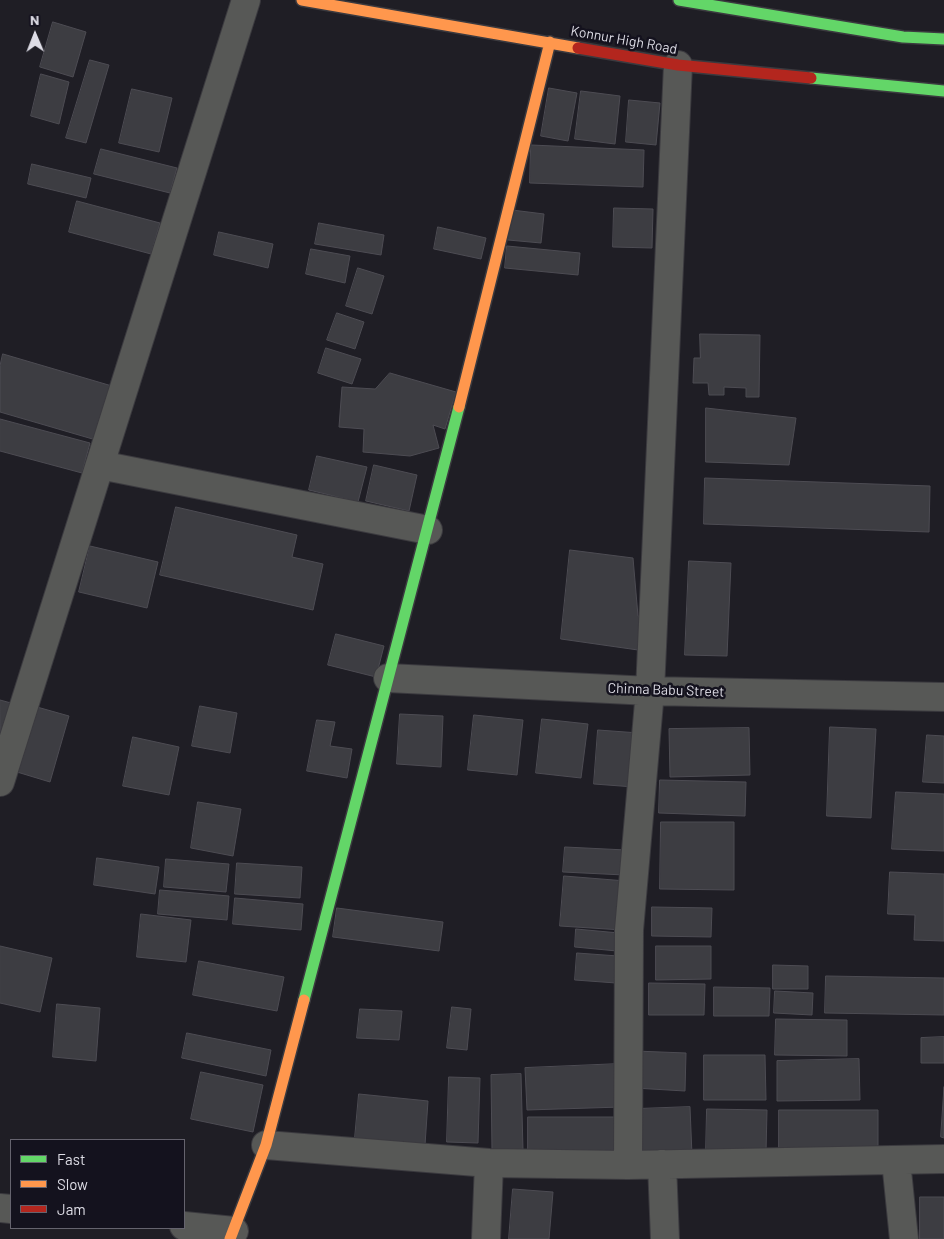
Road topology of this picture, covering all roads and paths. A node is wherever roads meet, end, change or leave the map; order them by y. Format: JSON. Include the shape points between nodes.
{"nodes":[{"id":1,"x":246,"y":0,"type":"edge"},
{"id":2,"x":302,"y":0,"type":"edge"},
{"id":3,"x":679,"y":0,"type":"edge"},
{"id":4,"x":944,"y":39,"type":"edge"},
{"id":5,"x":550,"y":42,"type":"junction"},
{"id":6,"x":678,"y":65,"type":"junction"},
{"id":7,"x":944,"y":91,"type":"edge"},
{"id":8,"x":100,"y":465,"type":"junction"},
{"id":9,"x":428,"y":530,"type":"junction"},
{"id":10,"x":388,"y":678,"type":"junction"},
{"id":11,"x":650,"y":691,"type":"junction"},
{"id":12,"x":944,"y":696,"type":"edge"},
{"id":13,"x":0,"y":782,"type":"edge"},
{"id":14,"x":266,"y":1145,"type":"junction"},
{"id":15,"x":944,"y":1158,"type":"edge"},
{"id":16,"x":896,"y":1161,"type":"junction"},
{"id":17,"x":489,"y":1163,"type":"junction"},
{"id":18,"x":662,"y":1164,"type":"junction"},
{"id":19,"x":628,"y":1165,"type":"junction"},
{"id":20,"x":185,"y":1226,"type":"edge"},
{"id":21,"x":232,"y":1235,"type":"edge"},
{"id":22,"x":486,"y":1239,"type":"edge"},
{"id":23,"x":666,"y":1239,"type":"edge"},
{"id":24,"x":904,"y":1239,"type":"edge"}],
"edges":[{"from":1,"to":8,"type":"street"},
{"from":2,"to":5,"type":"street","name":"Konnur High Road"},
{"from":3,"to":4,"type":"street","via":[[904,37]]},
{"from":5,"to":6,"type":"street","name":"Konnur High Road"},
{"from":5,"to":9,"type":"street"},
{"from":6,"to":7,"type":"street","name":"Konnur High Road"},
{"from":6,"to":11,"type":"street"},
{"from":8,"to":9,"type":"street"},
{"from":8,"to":13,"type":"street"},
{"from":9,"to":10,"type":"street"},
{"from":10,"to":11,"type":"street","name":"Chinna Babu Street"},
{"from":10,"to":14,"type":"street"},
{"from":11,"to":12,"type":"street","name":"Chinna Babu Street"},
{"from":11,"to":19,"type":"street","via":[[629,930]]},
{"from":14,"to":17,"type":"street"},
{"from":14,"to":21,"type":"street"},
{"from":15,"to":16,"type":"street"},
{"from":16,"to":18,"type":"street"},
{"from":16,"to":24,"type":"street"},
{"from":17,"to":19,"type":"street"},
{"from":17,"to":22,"type":"street"},
{"from":18,"to":19,"type":"street"},
{"from":18,"to":23,"type":"street"},
{"from":20,"to":21,"type":"street"}]}
